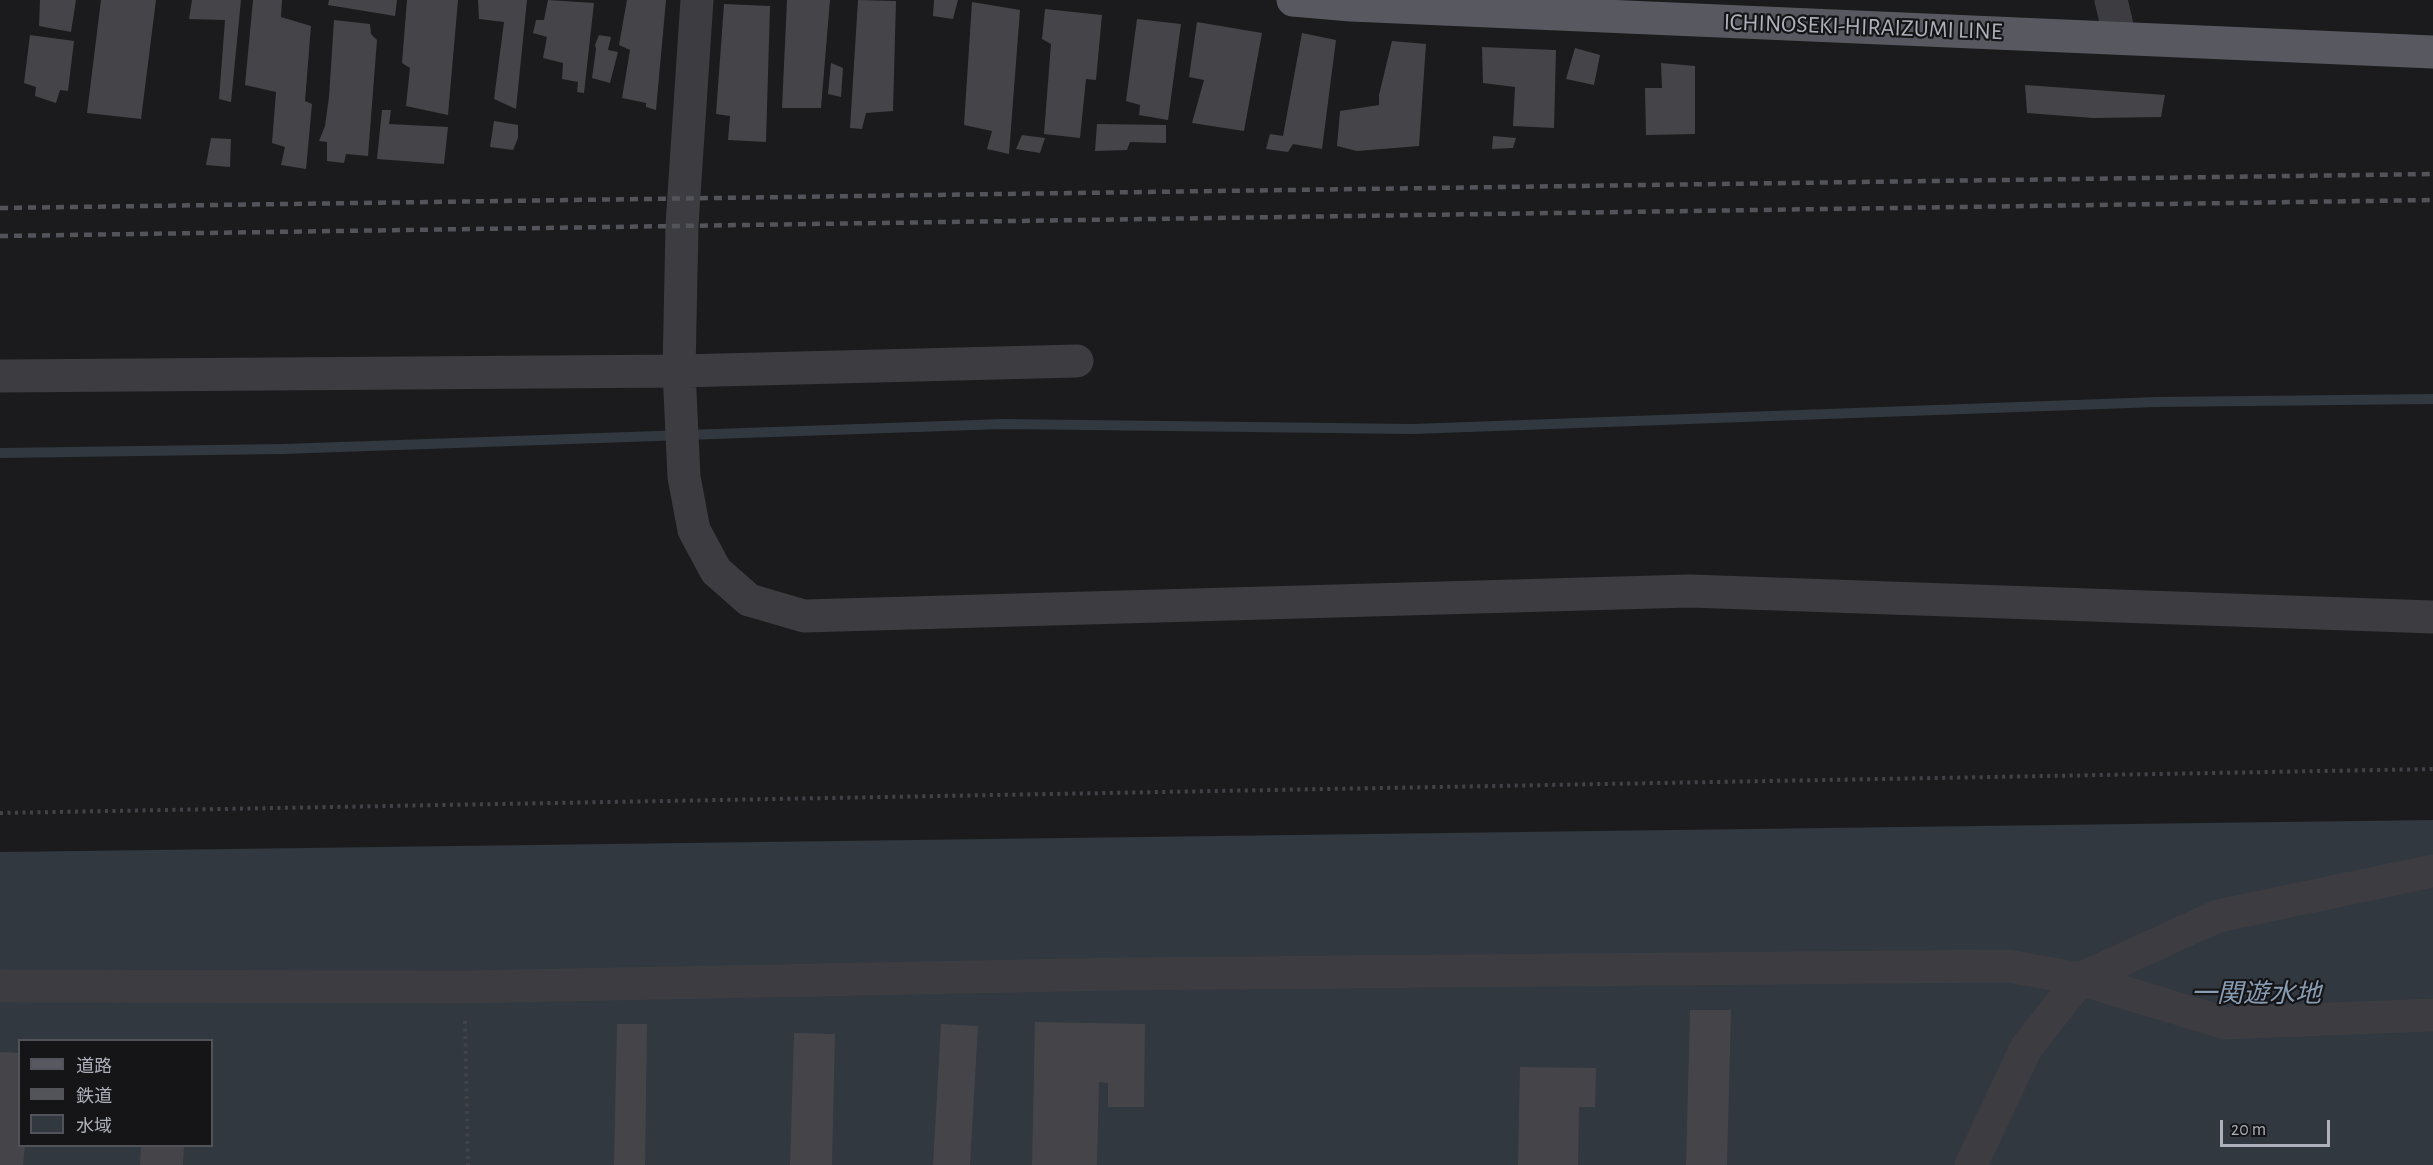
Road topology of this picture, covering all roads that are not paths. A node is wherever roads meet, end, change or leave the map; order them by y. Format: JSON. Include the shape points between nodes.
{"nodes":[{"id":1,"x":697,"y":0,"type":"edge"},
{"id":2,"x":1293,"y":0,"type":"edge"},
{"id":3,"x":2111,"y":0,"type":"edge"},
{"id":4,"x":2120,"y":38,"type":"junction"},
{"id":5,"x":2433,"y":52,"type":"edge"},
{"id":6,"x":1077,"y":361,"type":"dead end"},
{"id":7,"x":679,"y":371,"type":"junction"},
{"id":8,"x":0,"y":376,"type":"edge"},
{"id":9,"x":2433,"y":617,"type":"edge"},
{"id":10,"x":2433,"y":871,"type":"edge"},
{"id":11,"x":2080,"y":980,"type":"junction"},
{"id":12,"x":0,"y":986,"type":"edge"},
{"id":13,"x":2433,"y":1016,"type":"edge"},
{"id":14,"x":1971,"y":1165,"type":"edge"}],
"edges":[{"from":1,"to":7,"type":"street","via":[[682,225]]},
{"from":2,"to":4,"type":"main road","name":"ICHINOSEKI-HIRAIZUMI LINE"},
{"from":3,"to":4,"type":"street"},
{"from":4,"to":5,"type":"main road","name":"ICHINOSEKI-HIRAIZUMI LINE"},
{"from":6,"to":7,"type":"street"},
{"from":7,"to":8,"type":"street"},
{"from":7,"to":9,"type":"street","via":[[684,477],[694,530],[716,571],[749,600],[804,616],[1690,591]]},
{"from":10,"to":11,"type":"street","via":[[2218,916]]},
{"from":11,"to":12,"type":"street","via":[[2008,966],[1120,974],[464,987]]},
{"from":11,"to":13,"type":"street","via":[[2224,1023]]},
{"from":11,"to":14,"type":"street","via":[[2026,1048]]}]}
